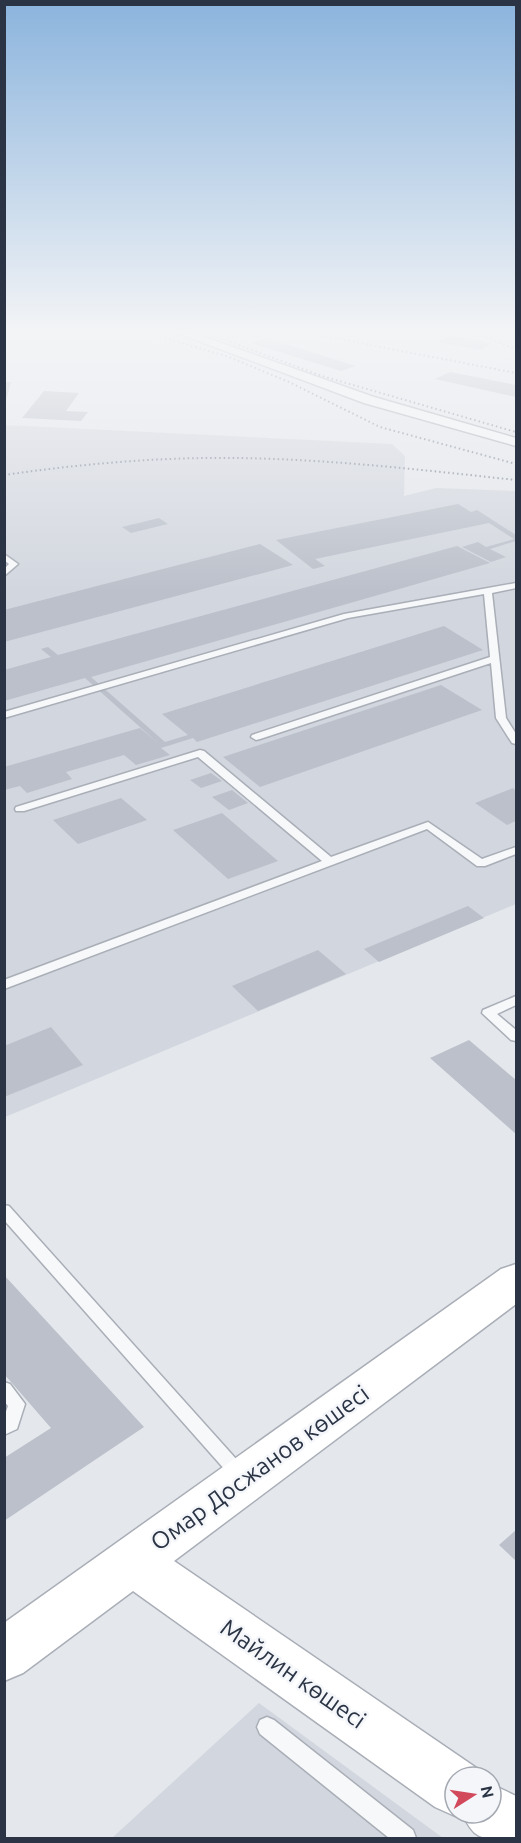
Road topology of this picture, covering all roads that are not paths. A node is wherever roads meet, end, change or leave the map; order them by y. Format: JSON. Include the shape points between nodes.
{"nodes":[{"id":1,"x":439,"y":420,"type":"edge"},
{"id":2,"x":516,"y":442,"type":"edge"},
{"id":3,"x":4,"y":556,"type":"edge"},
{"id":4,"x":4,"y":574,"type":"edge"},
{"id":5,"x":516,"y":586,"type":"edge"},
{"id":6,"x":488,"y":591,"type":"junction"},
{"id":7,"x":494,"y":659,"type":"junction"},
{"id":8,"x":4,"y":715,"type":"edge"},
{"id":9,"x":256,"y":737,"type":"dead end"},
{"id":10,"x":516,"y":741,"type":"edge"},
{"id":11,"x":20,"y":809,"type":"dead end"},
{"id":12,"x":516,"y":850,"type":"edge"},
{"id":13,"x":330,"y":861,"type":"junction"},
{"id":14,"x":4,"y":985,"type":"edge"},
{"id":15,"x":516,"y":1000,"type":"edge"},
{"id":16,"x":516,"y":1036,"type":"edge"},
{"id":17,"x":4,"y":1210,"type":"edge"},
{"id":18,"x":516,"y":1281,"type":"edge"},
{"id":19,"x":4,"y":1389,"type":"edge"},
{"id":20,"x":4,"y":1428,"type":"edge"},
{"id":21,"x":245,"y":1480,"type":"junction"},
{"id":22,"x":132,"y":1561,"type":"junction"},
{"id":23,"x":4,"y":1655,"type":"edge"},
{"id":24,"x":267,"y":1727,"type":"dead end"},
{"id":25,"x":443,"y":1779,"type":"edge"},
{"id":26,"x":503,"y":1822,"type":"edge"},
{"id":27,"x":516,"y":1831,"type":"edge"},
{"id":28,"x":405,"y":1839,"type":"edge"}],
"edges":[{"from":1,"to":2,"type":"street"},
{"from":3,"to":4,"type":"lane","via":[[14,564]]},
{"from":5,"to":6,"type":"lane"},
{"from":6,"to":7,"type":"lane"},
{"from":6,"to":8,"type":"lane","via":[[347,616]]},
{"from":7,"to":9,"type":"lane"},
{"from":7,"to":10,"type":"lane","via":[[501,718]]},
{"from":11,"to":13,"type":"lane","via":[[200,753]]},
{"from":12,"to":13,"type":"lane","via":[[481,864],[428,825]]},
{"from":13,"to":14,"type":"lane"},
{"from":15,"to":16,"type":"lane","via":[[488,1013]]},
{"from":17,"to":21,"type":"lane"},
{"from":18,"to":21,"type":"street","name":"Омар Досжанов көшесі"},
{"from":19,"to":20,"type":"lane","via":[[17,1404],[11,1424]]},
{"from":21,"to":22,"type":"street","name":"Омар Досжанов көшесі"},
{"from":22,"to":23,"type":"street","name":"Омар Досжанов көшесі"},
{"from":22,"to":25,"type":"street","name":"Майлин көшесі"},
{"from":24,"to":28,"type":"lane"},
{"from":26,"to":27,"type":"street"}]}
